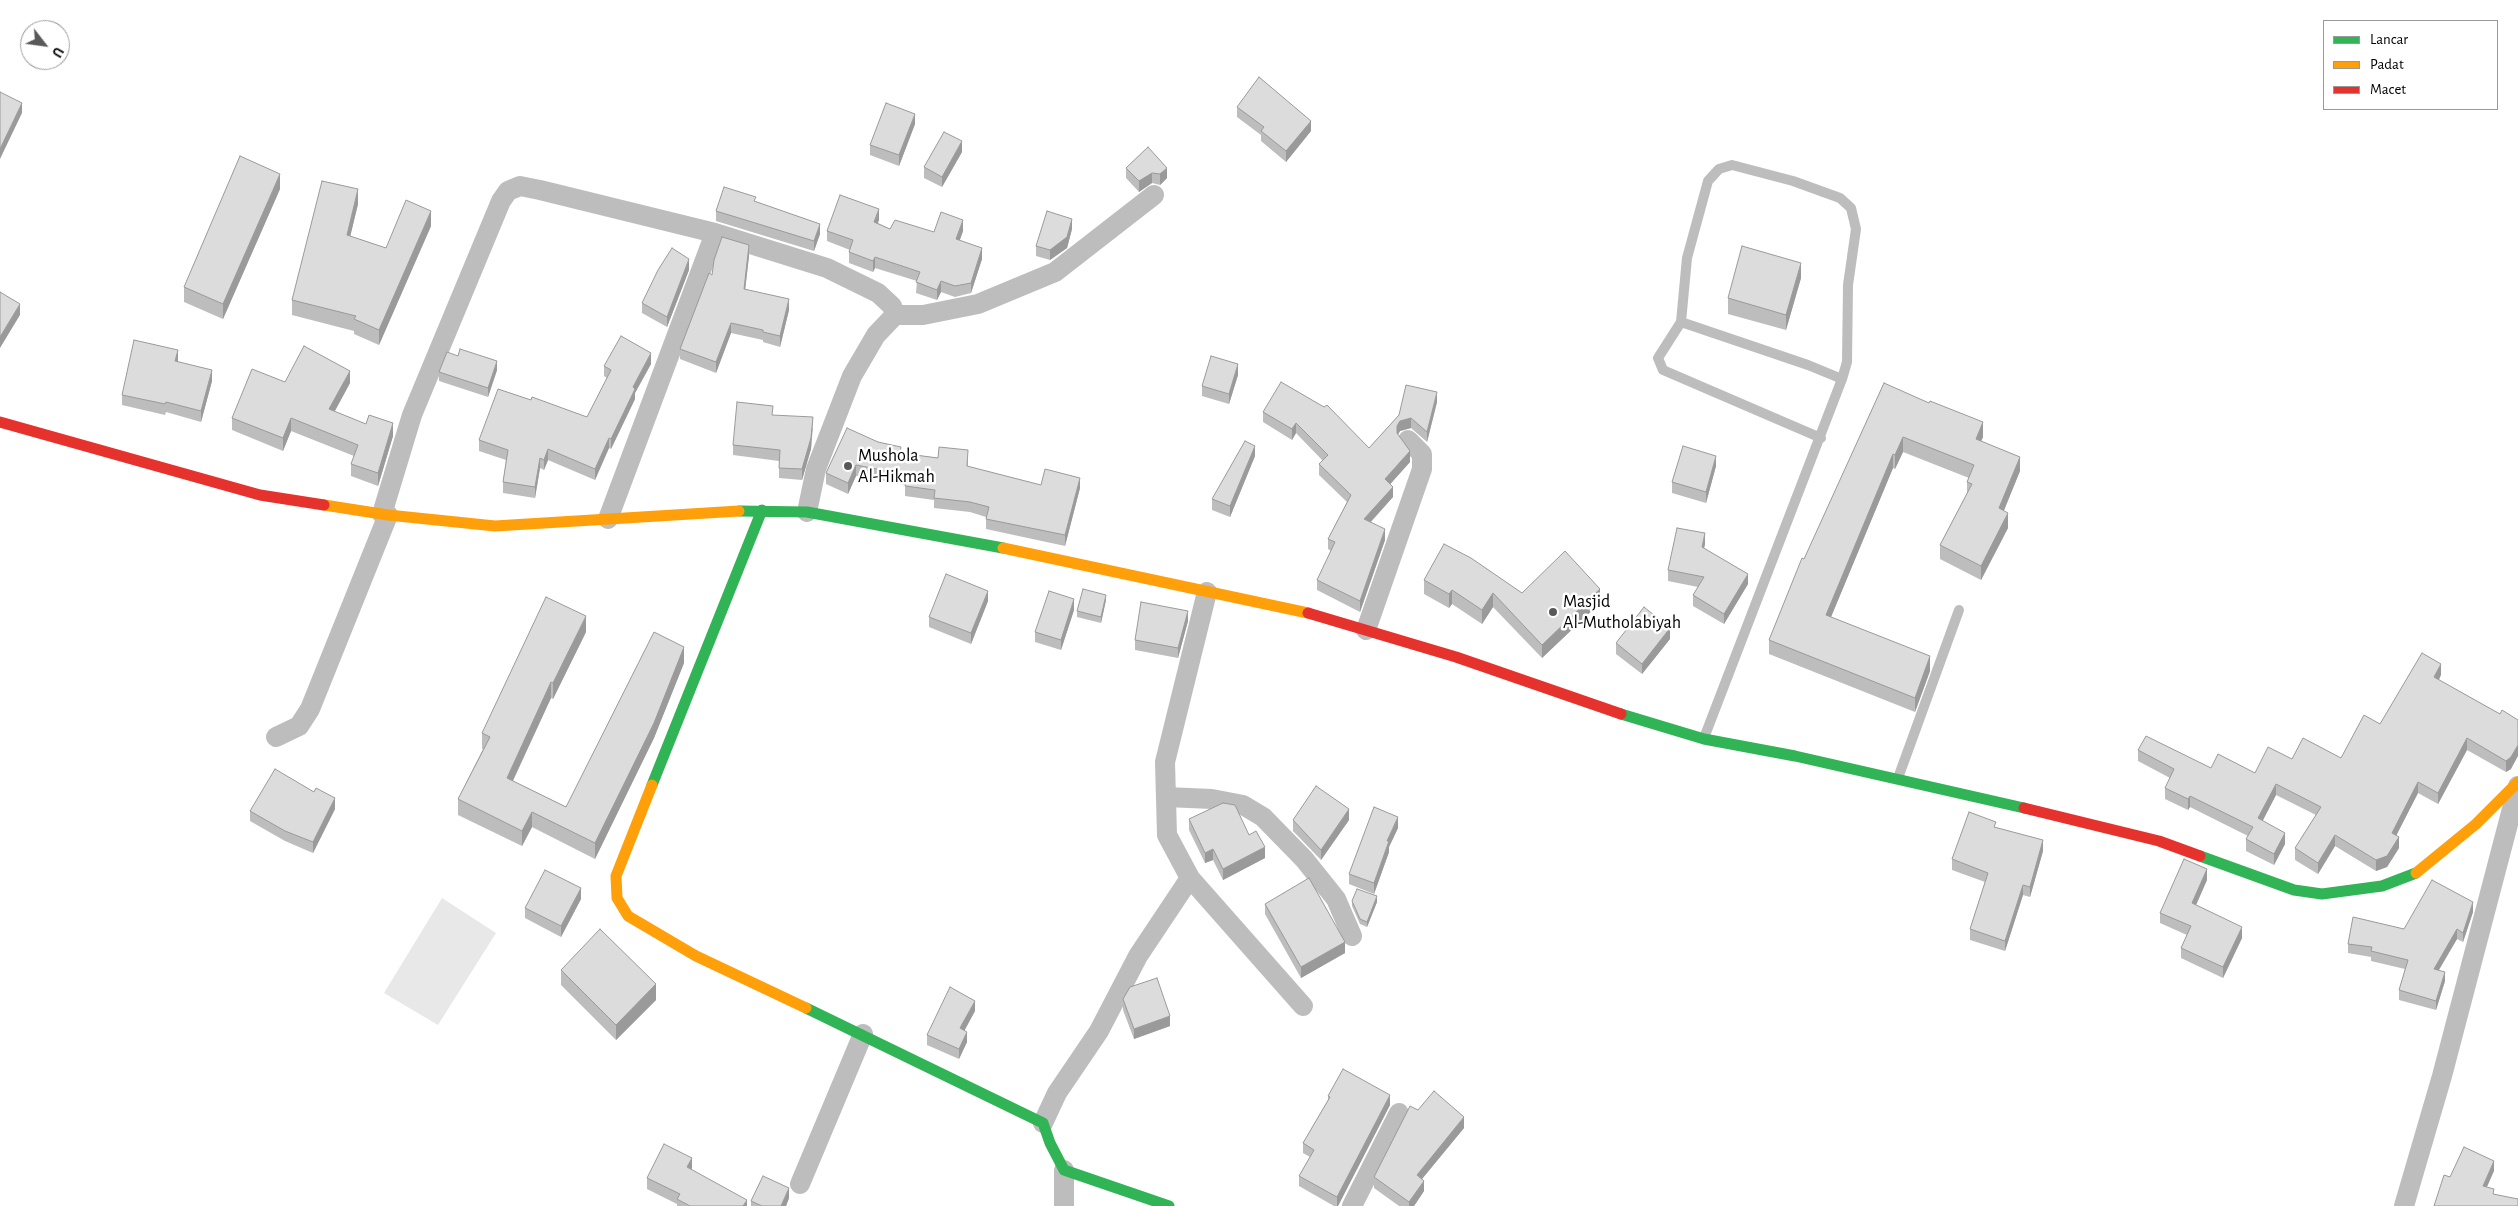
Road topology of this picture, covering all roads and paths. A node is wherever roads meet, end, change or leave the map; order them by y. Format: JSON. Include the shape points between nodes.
{"nodes":[{"id":1,"x":1154,"y":195,"type":"dead end"},
{"id":2,"x":715,"y":233,"type":"junction"},
{"id":3,"x":895,"y":315,"type":"junction"},
{"id":4,"x":1681,"y":322,"type":"junction"},
{"id":5,"x":1842,"y":379,"type":"junction"},
{"id":6,"x":0,"y":422,"type":"edge"},
{"id":7,"x":1821,"y":438,"type":"junction"},
{"id":8,"x":1408,"y":440,"type":"dead end"},
{"id":9,"x":762,"y":510,"type":"junction"},
{"id":10,"x":807,"y":512,"type":"junction"},
{"id":11,"x":385,"y":514,"type":"junction"},
{"id":12,"x":608,"y":519,"type":"junction"},
{"id":13,"x":1207,"y":592,"type":"junction"},
{"id":14,"x":1959,"y":610,"type":"dead end"},
{"id":15,"x":1366,"y":630,"type":"junction"},
{"id":16,"x":276,"y":737,"type":"dead end"},
{"id":17,"x":1704,"y":738,"type":"junction"},
{"id":18,"x":1898,"y":779,"type":"junction"},
{"id":19,"x":2518,"y":784,"type":"edge"},
{"id":20,"x":1166,"y":797,"type":"junction"},
{"id":21,"x":1190,"y":878,"type":"junction"},
{"id":22,"x":1352,"y":936,"type":"dead end"},
{"id":23,"x":1303,"y":1006,"type":"dead end"},
{"id":24,"x":863,"y":1034,"type":"junction"},
{"id":25,"x":1399,"y":1113,"type":"dead end"},
{"id":26,"x":1043,"y":1123,"type":"junction"},
{"id":27,"x":1064,"y":1170,"type":"junction"},
{"id":28,"x":800,"y":1184,"type":"dead end"},
{"id":29,"x":1064,"y":1206,"type":"edge"},
{"id":30,"x":1169,"y":1206,"type":"edge"},
{"id":31,"x":1352,"y":1206,"type":"edge"},
{"id":32,"x":2404,"y":1206,"type":"edge"}],
"edges":[{"from":1,"to":3,"type":"street","via":[[1047,276],[978,304],[922,315]]},
{"from":2,"to":3,"type":"street","via":[[827,268],[878,293],[892,306]]},
{"from":2,"to":11,"type":"street","via":[[540,190],[520,186],[508,191],[501,200],[412,416]]},
{"from":2,"to":12,"type":"street"},
{"from":3,"to":10,"type":"street","via":[[876,335],[852,376],[816,469]]},
{"from":4,"to":5,"type":"lane"},
{"from":4,"to":5,"type":"lane","via":[[1687,258],[1708,180],[1718,169],[1732,165],[1793,181],[1840,198],[1851,208],[1856,229],[1848,285],[1847,362]]},
{"from":4,"to":7,"type":"lane","via":[[1658,358],[1663,370]]},
{"from":5,"to":7,"type":"lane"},
{"from":6,"to":11,"type":"street","via":[[260,495]]},
{"from":7,"to":17,"type":"lane","via":[[1791,508]]},
{"from":8,"to":15,"type":"street","via":[[1422,454],[1422,469]]},
{"from":9,"to":10,"type":"street"},
{"from":9,"to":12,"type":"street"},
{"from":9,"to":24,"type":"street","via":[[616,876],[617,898],[628,916],[696,956]]},
{"from":10,"to":13,"type":"street","via":[[945,536]]},
{"from":11,"to":12,"type":"street","via":[[495,526]]},
{"from":11,"to":16,"type":"street","via":[[310,709],[299,726]]},
{"from":13,"to":15,"type":"street","via":[[1308,613]]},
{"from":13,"to":20,"type":"street","via":[[1165,762]]},
{"from":14,"to":18,"type":"lane"},
{"from":15,"to":17,"type":"street","via":[[1456,657],[1648,723]]},
{"from":17,"to":18,"type":"street"},
{"from":18,"to":19,"type":"street","via":[[2159,841],[2294,890],[2322,894],[2382,886],[2415,874]]},
{"from":19,"to":32,"type":"street","via":[[2442,1076]]},
{"from":20,"to":21,"type":"street","via":[[1167,835]]},
{"from":20,"to":22,"type":"street","via":[[1212,799],[1243,805],[1263,818],[1304,859],[1336,899]]},
{"from":21,"to":23,"type":"street"},
{"from":21,"to":26,"type":"street","via":[[1138,956],[1099,1031],[1056,1093]]},
{"from":24,"to":26,"type":"street"},
{"from":24,"to":28,"type":"street"},
{"from":25,"to":31,"type":"street"},
{"from":26,"to":27,"type":"street"},
{"from":27,"to":29,"type":"street"},
{"from":27,"to":30,"type":"street"}]}
